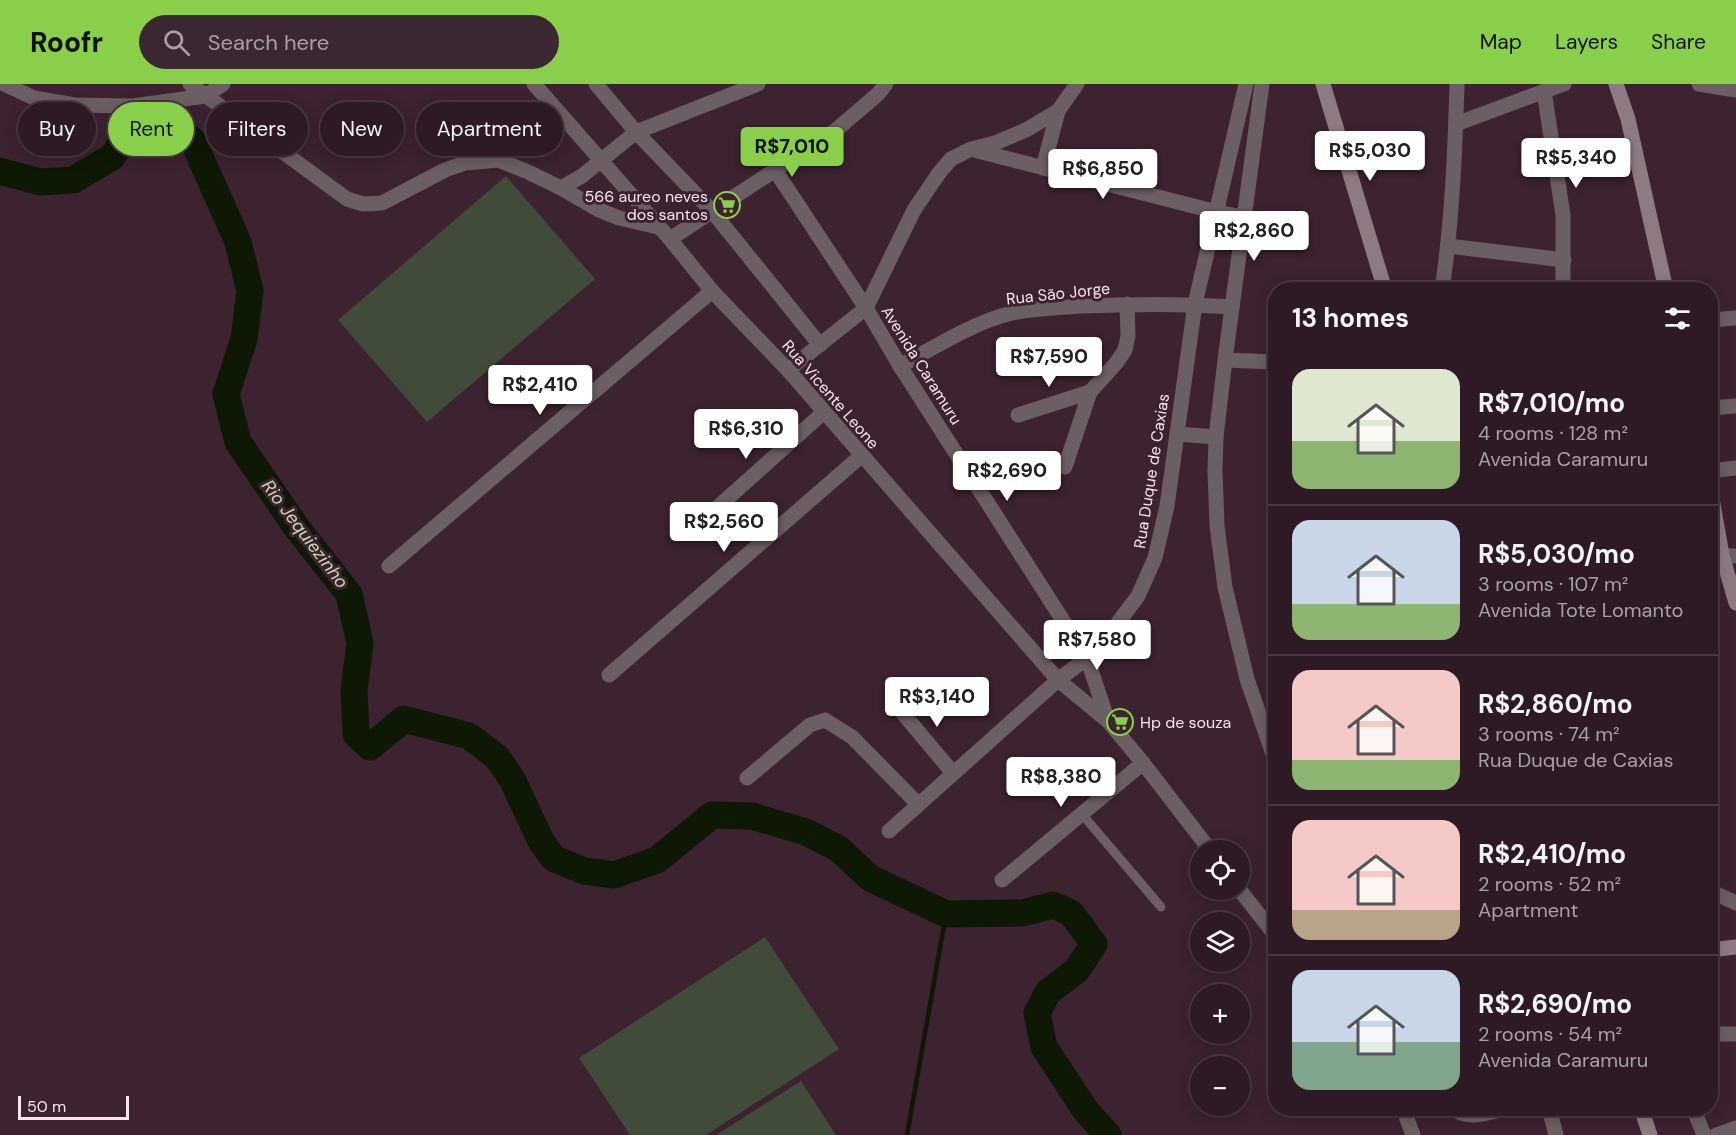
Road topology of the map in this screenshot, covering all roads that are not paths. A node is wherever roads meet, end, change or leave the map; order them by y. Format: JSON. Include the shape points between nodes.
{"nodes":[{"id":1,"x":4,"y":84,"type":"edge"},
{"id":2,"x":190,"y":84,"type":"edge"},
{"id":3,"x":223,"y":84,"type":"edge"},
{"id":4,"x":534,"y":84,"type":"edge"},
{"id":5,"x":596,"y":84,"type":"edge"},
{"id":6,"x":758,"y":84,"type":"edge"},
{"id":7,"x":886,"y":84,"type":"edge"},
{"id":8,"x":1077,"y":84,"type":"edge"},
{"id":9,"x":1246,"y":84,"type":"edge"},
{"id":10,"x":1262,"y":84,"type":"edge"},
{"id":11,"x":1323,"y":84,"type":"edge"},
{"id":12,"x":1457,"y":84,"type":"edge"},
{"id":13,"x":1564,"y":84,"type":"edge"},
{"id":14,"x":1616,"y":84,"type":"edge"},
{"id":15,"x":1699,"y":84,"type":"edge"},
{"id":16,"x":1736,"y":90,"type":"edge"},
{"id":17,"x":1544,"y":91,"type":"junction"},
{"id":18,"x":205,"y":96,"type":"junction"},
{"id":19,"x":1058,"y":111,"type":"junction"},
{"id":20,"x":1456,"y":124,"type":"junction"},
{"id":21,"x":636,"y":132,"type":"junction"},
{"id":22,"x":971,"y":149,"type":"junction"},
{"id":23,"x":600,"y":160,"type":"junction"},
{"id":24,"x":1043,"y":168,"type":"junction"},
{"id":25,"x":774,"y":170,"type":"junction"},
{"id":26,"x":561,"y":188,"type":"junction"},
{"id":27,"x":712,"y":211,"type":"junction"},
{"id":28,"x":1217,"y":212,"type":"junction"},
{"id":29,"x":1243,"y":217,"type":"junction"},
{"id":30,"x":658,"y":226,"type":"junction"},
{"id":31,"x":669,"y":239,"type":"junction"},
{"id":32,"x":1448,"y":246,"type":"junction"},
{"id":33,"x":1564,"y":260,"type":"junction"},
{"id":34,"x":1383,"y":282,"type":"edge"},
{"id":35,"x":1443,"y":282,"type":"edge"},
{"id":36,"x":1563,"y":282,"type":"edge"},
{"id":37,"x":1664,"y":282,"type":"edge"},
{"id":38,"x":712,"y":291,"type":"junction"},
{"id":39,"x":1127,"y":304,"type":"junction"},
{"id":40,"x":1195,"y":304,"type":"junction"},
{"id":41,"x":1232,"y":307,"type":"junction"},
{"id":42,"x":866,"y":308,"type":"junction"},
{"id":43,"x":1736,"y":318,"type":"edge"},
{"id":44,"x":1718,"y":319,"type":"edge"},
{"id":45,"x":820,"y":345,"type":"junction"},
{"id":46,"x":1225,"y":360,"type":"junction"},
{"id":47,"x":1268,"y":362,"type":"edge"},
{"id":48,"x":900,"y":366,"type":"junction"},
{"id":49,"x":788,"y":370,"type":"junction"},
{"id":50,"x":1090,"y":392,"type":"junction"},
{"id":51,"x":1736,"y":406,"type":"edge"},
{"id":52,"x":1718,"y":407,"type":"edge"},
{"id":53,"x":824,"y":412,"type":"junction"},
{"id":54,"x":1018,"y":415,"type":"dead end"},
{"id":55,"x":1177,"y":434,"type":"junction"},
{"id":56,"x":1216,"y":437,"type":"junction"},
{"id":57,"x":861,"y":456,"type":"junction"},
{"id":58,"x":1065,"y":467,"type":"dead end"},
{"id":59,"x":1736,"y":468,"type":"edge"},
{"id":60,"x":1718,"y":470,"type":"edge"},
{"id":61,"x":1718,"y":529,"type":"edge"},
{"id":62,"x":690,"y":532,"type":"dead end"},
{"id":63,"x":1723,"y":555,"type":"edge"},
{"id":64,"x":389,"y":566,"type":"dead end"},
{"id":65,"x":1736,"y":603,"type":"edge"},
{"id":66,"x":1087,"y":658,"type":"junction"},
{"id":67,"x":609,"y":675,"type":"dead end"},
{"id":68,"x":1058,"y":680,"type":"junction"},
{"id":69,"x":895,"y":704,"type":"dead end"},
{"id":70,"x":1108,"y":721,"type":"junction"},
{"id":71,"x":1268,"y":740,"type":"edge"},
{"id":72,"x":1143,"y":763,"type":"junction"},
{"id":73,"x":953,"y":773,"type":"junction"},
{"id":74,"x":747,"y":778,"type":"dead end"},
{"id":75,"x":918,"y":804,"type":"junction"},
{"id":76,"x":1081,"y":813,"type":"junction"},
{"id":77,"x":889,"y":831,"type":"dead end"},
{"id":78,"x":1202,"y":840,"type":"edge"},
{"id":79,"x":1002,"y":880,"type":"dead end"},
{"id":80,"x":1718,"y":895,"type":"edge"},
{"id":81,"x":1248,"y":900,"type":"edge"},
{"id":82,"x":1736,"y":903,"type":"edge"},
{"id":83,"x":1161,"y":907,"type":"dead end"},
{"id":84,"x":1268,"y":926,"type":"edge"},
{"id":85,"x":1736,"y":947,"type":"edge"},
{"id":86,"x":1718,"y":949,"type":"edge"},
{"id":87,"x":1718,"y":1034,"type":"edge"},
{"id":88,"x":1736,"y":1034,"type":"edge"},
{"id":89,"x":1406,"y":1116,"type":"edge"},
{"id":90,"x":1551,"y":1116,"type":"edge"},
{"id":91,"x":1644,"y":1116,"type":"edge"},
{"id":92,"x":1696,"y":1116,"type":"edge"},
{"id":93,"x":1736,"y":1128,"type":"edge"},
{"id":94,"x":1413,"y":1135,"type":"edge"},
{"id":95,"x":1556,"y":1135,"type":"edge"},
{"id":96,"x":1650,"y":1135,"type":"edge"},
{"id":97,"x":1704,"y":1135,"type":"edge"},
{"id":98,"x":1716,"y":1135,"type":"edge"}],
"edges":[{"from":1,"to":18,"type":"street","via":[[34,98],[75,105],[133,106]]},
{"from":2,"to":18,"type":"street"},
{"from":3,"to":18,"type":"street"},
{"from":4,"to":23,"type":"street","name":"Rua Vicente Leone"},
{"from":5,"to":21,"type":"street"},
{"from":6,"to":21,"type":"street"},
{"from":7,"to":25,"type":"street","via":[[836,130]]},
{"from":8,"to":19,"type":"street"},
{"from":9,"to":28,"type":"street","name":"Rua Duque de Caxias"},
{"from":10,"to":29,"type":"street"},
{"from":11,"to":34,"type":"street"},
{"from":12,"to":20,"type":"street"},
{"from":13,"to":17,"type":"street"},
{"from":14,"to":37,"type":"street","via":[[1628,119]]},
{"from":15,"to":16,"type":"street"},
{"from":17,"to":20,"type":"street"},
{"from":17,"to":33,"type":"street","via":[[1563,215]]},
{"from":18,"to":26,"type":"street","via":[[347,199],[363,204],[382,203],[465,163],[498,160]]},
{"from":19,"to":22,"type":"street","via":[[1026,130]]},
{"from":19,"to":24,"type":"street"},
{"from":20,"to":32,"type":"street"},
{"from":21,"to":23,"type":"street"},
{"from":21,"to":27,"type":"street"},
{"from":22,"to":24,"type":"street"},
{"from":22,"to":42,"type":"street","via":[[951,159],[921,201]]},
{"from":23,"to":26,"type":"street"},
{"from":23,"to":30,"type":"street","name":"Rua Vicente Leone"},
{"from":24,"to":28,"type":"street"},
{"from":25,"to":27,"type":"street"},
{"from":25,"to":42,"type":"street","name":"Avenida Caramuru"},
{"from":26,"to":30,"type":"street","via":[[619,218]]},
{"from":27,"to":31,"type":"street"},
{"from":27,"to":45,"type":"street"},
{"from":28,"to":29,"type":"street"},
{"from":28,"to":40,"type":"street","name":"Rua Duque de Caxias"},
{"from":29,"to":41,"type":"street"},
{"from":30,"to":31,"type":"street","name":"Rua Vicente Leone"},
{"from":31,"to":38,"type":"street","name":"Rua Vicente Leone"},
{"from":32,"to":33,"type":"street"},
{"from":32,"to":35,"type":"street"},
{"from":33,"to":36,"type":"street"},
{"from":38,"to":49,"type":"street","name":"Rua Vicente Leone"},
{"from":38,"to":64,"type":"street"},
{"from":39,"to":40,"type":"street","name":"Rua São Jorge"},
{"from":39,"to":48,"type":"street","name":"Rua São Jorge","via":[[1012,313]]},
{"from":39,"to":50,"type":"street","via":[[1125,350]]},
{"from":40,"to":41,"type":"street","name":"Rua São Jorge"},
{"from":40,"to":55,"type":"street","name":"Rua Duque de Caxias"},
{"from":41,"to":46,"type":"street"},
{"from":42,"to":45,"type":"street"},
{"from":42,"to":48,"type":"street","name":"Avenida Caramuru"},
{"from":43,"to":44,"type":"street"},
{"from":45,"to":49,"type":"street"},
{"from":46,"to":47,"type":"street"},
{"from":46,"to":56,"type":"street"},
{"from":48,"to":66,"type":"street","name":"Avenida Caramuru"},
{"from":49,"to":53,"type":"street","name":"Rua Vicente Leone"},
{"from":50,"to":54,"type":"street"},
{"from":50,"to":58,"type":"street"},
{"from":51,"to":52,"type":"street"},
{"from":53,"to":57,"type":"street","name":"Rua Vicente Leone"},
{"from":53,"to":62,"type":"street"},
{"from":55,"to":56,"type":"street"},
{"from":55,"to":66,"type":"street","name":"Rua Duque de Caxias","via":[[1155,558],[1137,596]]},
{"from":56,"to":71,"type":"street","via":[[1217,526],[1226,586],[1247,679]]},
{"from":57,"to":67,"type":"street"},
{"from":57,"to":68,"type":"street","name":"Rua Vicente Leone"},
{"from":59,"to":60,"type":"street"},
{"from":61,"to":63,"type":"street"},
{"from":63,"to":65,"type":"street"},
{"from":66,"to":68,"type":"street","name":"Rua Duque de Caxias"},
{"from":66,"to":70,"type":"street","name":"Avenida Caramuru"},
{"from":68,"to":70,"type":"street","name":"Rua Vicente Leone"},
{"from":68,"to":73,"type":"street","name":"Rua Duque de Caxias"},
{"from":69,"to":73,"type":"street"},
{"from":70,"to":72,"type":"street","name":"Avenida Caramuru"},
{"from":72,"to":76,"type":"street"},
{"from":72,"to":78,"type":"street","name":"Avenida Caramuru"},
{"from":73,"to":75,"type":"street","name":"Rua Duque de Caxias"},
{"from":74,"to":75,"type":"street","via":[[810,725],[825,720],[852,736]]},
{"from":75,"to":77,"type":"street","name":"Rua Duque de Caxias"},
{"from":76,"to":79,"type":"street"},
{"from":76,"to":83,"type":"lane"},
{"from":80,"to":82,"type":"street"},
{"from":81,"to":84,"type":"street"},
{"from":85,"to":86,"type":"street"},
{"from":87,"to":88,"type":"street"},
{"from":89,"to":94,"type":"street"},
{"from":90,"to":95,"type":"street"},
{"from":91,"to":96,"type":"street"},
{"from":92,"to":97,"type":"street"},
{"from":93,"to":98,"type":"street"}]}
